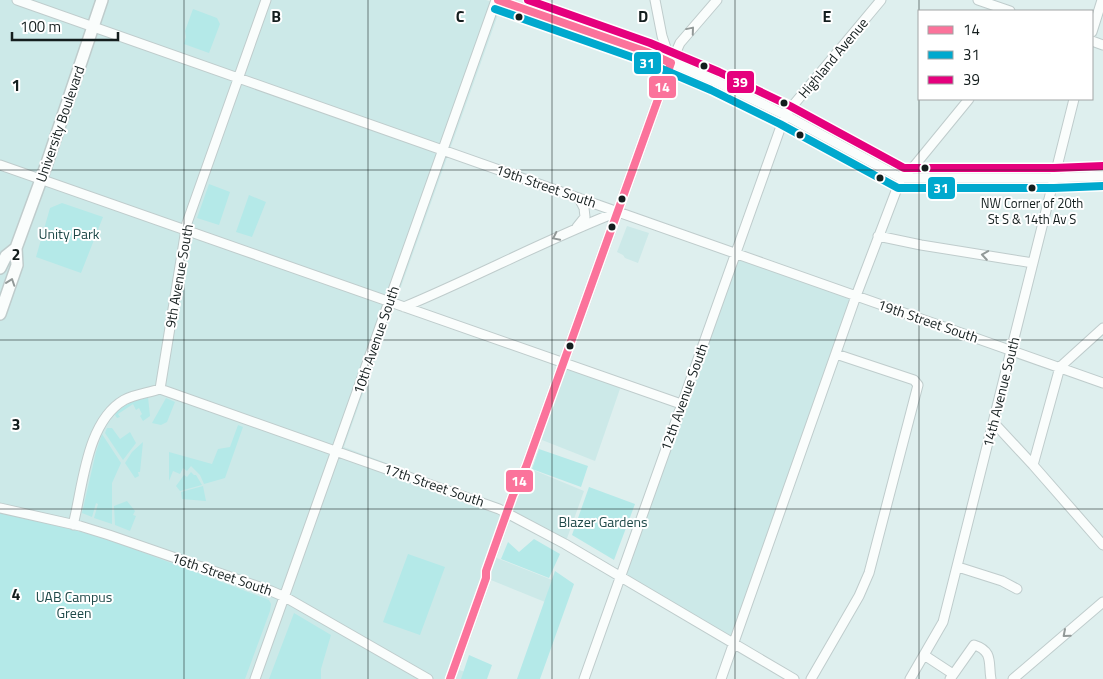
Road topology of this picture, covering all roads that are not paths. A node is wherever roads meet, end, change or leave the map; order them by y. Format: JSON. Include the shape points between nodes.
{"nodes":[{"id":1,"x":16,"y":0,"type":"edge"},
{"id":2,"x":102,"y":0,"type":"edge"},
{"id":3,"x":266,"y":0,"type":"edge"},
{"id":4,"x":497,"y":0,"type":"edge"},
{"id":5,"x":655,"y":0,"type":"edge"},
{"id":6,"x":717,"y":0,"type":"edge"},
{"id":7,"x":881,"y":0,"type":"edge"},
{"id":8,"x":978,"y":0,"type":"edge"},
{"id":9,"x":1102,"y":0,"type":"edge"},
{"id":10,"x":1007,"y":10,"type":"edge"},
{"id":11,"x":93,"y":27,"type":"junction"},
{"id":12,"x":1093,"y":29,"type":"edge"},
{"id":13,"x":671,"y":63,"type":"junction"},
{"id":14,"x":238,"y":78,"type":"junction"},
{"id":15,"x":968,"y":100,"type":"edge"},
{"id":16,"x":1074,"y":100,"type":"edge"},
{"id":17,"x":785,"y":115,"type":"junction"},
{"id":18,"x":442,"y":150,"type":"junction"},
{"id":19,"x":0,"y":165,"type":"edge"},
{"id":20,"x":1103,"y":176,"type":"edge"},
{"id":21,"x":902,"y":178,"type":"junction"},
{"id":22,"x":1054,"y":178,"type":"junction"},
{"id":23,"x":40,"y":180,"type":"junction"},
{"id":24,"x":579,"y":198,"type":"junction"},
{"id":25,"x":617,"y":212,"type":"junction"},
{"id":26,"x":576,"y":228,"type":"junction"},
{"id":27,"x":186,"y":230,"type":"junction"},
{"id":28,"x":878,"y":236,"type":"junction"},
{"id":29,"x":16,"y":248,"type":"junction"},
{"id":30,"x":735,"y":253,"type":"junction"},
{"id":31,"x":1033,"y":263,"type":"junction"},
{"id":32,"x":0,"y":268,"type":"edge"},
{"id":33,"x":856,"y":296,"type":"junction"},
{"id":34,"x":389,"y":301,"type":"junction"},
{"id":35,"x":404,"y":307,"type":"junction"},
{"id":36,"x":0,"y":314,"type":"edge"},
{"id":37,"x":1103,"y":328,"type":"edge"},
{"id":38,"x":1011,"y":350,"type":"junction"},
{"id":39,"x":836,"y":354,"type":"junction"},
{"id":40,"x":563,"y":362,"type":"junction"},
{"id":41,"x":1060,"y":367,"type":"junction"},
{"id":42,"x":1103,"y":383,"type":"edge"},
{"id":43,"x":160,"y":389,"type":"junction"},
{"id":44,"x":681,"y":404,"type":"junction"},
{"id":45,"x":994,"y":423,"type":"junction"},
{"id":46,"x":337,"y":451,"type":"junction"},
{"id":47,"x":1033,"y":465,"type":"junction"},
{"id":48,"x":0,"y":508,"type":"edge"},
{"id":49,"x":507,"y":513,"type":"junction"},
{"id":50,"x":73,"y":525,"type":"junction"},
{"id":51,"x":1103,"y":545,"type":"edge"},
{"id":52,"x":958,"y":567,"type":"junction"},
{"id":53,"x":621,"y":577,"type":"junction"},
{"id":54,"x":1017,"y":589,"type":"dead end"},
{"id":55,"x":285,"y":597,"type":"junction"},
{"id":56,"x":1103,"y":602,"type":"edge"},
{"id":57,"x":734,"y":644,"type":"junction"},
{"id":58,"x":924,"y":655,"type":"junction"},
{"id":59,"x":952,"y":677,"type":"edge"},
{"id":60,"x":256,"y":679,"type":"edge"},
{"id":61,"x":428,"y":679,"type":"edge"},
{"id":62,"x":450,"y":679,"type":"edge"},
{"id":63,"x":584,"y":679,"type":"edge"},
{"id":64,"x":721,"y":679,"type":"edge"},
{"id":65,"x":794,"y":679,"type":"edge"},
{"id":66,"x":811,"y":679,"type":"edge"},
{"id":67,"x":910,"y":679,"type":"edge"},
{"id":68,"x":991,"y":679,"type":"edge"},
{"id":69,"x":1014,"y":679,"type":"edge"}],
"edges":[{"from":1,"to":11,"type":"street","name":"19th Street South"},
{"from":2,"to":11,"type":"main road","name":"University Boulevard"},
{"from":3,"to":14,"type":"street","name":"9th Avenue South"},
{"from":4,"to":13,"type":"street"},
{"from":4,"to":18,"type":"street","name":"10th Avenue South"},
{"from":5,"to":13,"type":"street"},
{"from":13,"to":6,"type":"street","one_way":true,"via":[[680,43]]},
{"from":7,"to":17,"type":"street","name":"Highland Avenue"},
{"from":8,"to":10,"type":"street"},
{"from":9,"to":12,"type":"street"},
{"from":11,"to":14,"type":"street","name":"19th Street South"},
{"from":11,"to":23,"type":"main road","name":"University Boulevard"},
{"from":13,"to":17,"type":"street"},
{"from":13,"to":25,"type":"street"},
{"from":14,"to":18,"type":"street","name":"19th Street South"},
{"from":14,"to":27,"type":"street","name":"9th Avenue South"},
{"from":15,"to":21,"type":"street"},
{"from":16,"to":22,"type":"street","name":"14th Avenue South"},
{"from":17,"to":21,"type":"street"},
{"from":17,"to":30,"type":"street","name":"12th Avenue South"},
{"from":18,"to":24,"type":"street","name":"19th Street South"},
{"from":18,"to":34,"type":"street","name":"10th Avenue South"},
{"from":19,"to":23,"type":"street"},
{"from":20,"to":22,"type":"street"},
{"from":21,"to":22,"type":"street"},
{"from":21,"to":28,"type":"street"},
{"from":22,"to":31,"type":"street","name":"14th Avenue South"},
{"from":23,"to":27,"type":"street"},
{"from":23,"to":29,"type":"main road","name":"University Boulevard"},
{"from":24,"to":25,"type":"street","name":"19th Street South"},
{"from":24,"to":26,"type":"street","via":[[585,217]]},
{"from":25,"to":26,"type":"street"},
{"from":25,"to":30,"type":"street","name":"19th Street South"},
{"from":25,"to":40,"type":"street"},
{"from":26,"to":35,"type":"street","one_way":true},
{"from":27,"to":34,"type":"street"},
{"from":27,"to":43,"type":"street","name":"9th Avenue South"},
{"from":31,"to":28,"type":"street","one_way":true},
{"from":28,"to":33,"type":"street"},
{"from":29,"to":32,"type":"main road","name":"University Boulevard","via":[[6,256]]},
{"from":36,"to":29,"type":"main road","name":"University Boulevard","one_way":true,"via":[[17,265]]},
{"from":30,"to":33,"type":"street","name":"19th Street South"},
{"from":30,"to":44,"type":"street","name":"12th Avenue South"},
{"from":31,"to":38,"type":"street","name":"14th Avenue South"},
{"from":33,"to":38,"type":"street","name":"19th Street South"},
{"from":33,"to":39,"type":"street"},
{"from":34,"to":35,"type":"street"},
{"from":34,"to":46,"type":"street","name":"10th Avenue South"},
{"from":35,"to":40,"type":"street"},
{"from":37,"to":41,"type":"street"},
{"from":38,"to":41,"type":"street","name":"19th Street South"},
{"from":38,"to":45,"type":"street","name":"14th Avenue South"},
{"from":39,"to":57,"type":"street"},
{"from":39,"to":66,"type":"street","via":[[914,380],[917,390],[869,572],[859,596]]},
{"from":40,"to":44,"type":"street"},
{"from":40,"to":49,"type":"street"},
{"from":41,"to":42,"type":"street","name":"19th Street South"},
{"from":41,"to":47,"type":"street"},
{"from":43,"to":46,"type":"street","name":"17th Street South"},
{"from":43,"to":50,"type":"street","via":[[123,401],[102,422],[82,475]]},
{"from":44,"to":53,"type":"street","name":"12th Avenue South"},
{"from":45,"to":47,"type":"street"},
{"from":45,"to":52,"type":"street","name":"14th Avenue South"},
{"from":46,"to":49,"type":"street","name":"17th Street South"},
{"from":46,"to":55,"type":"street","name":"10th Avenue South"},
{"from":47,"to":51,"type":"street"},
{"from":48,"to":50,"type":"street","name":"16th Street South"},
{"from":49,"to":53,"type":"street","name":"17th Street South"},
{"from":49,"to":62,"type":"street"},
{"from":50,"to":55,"type":"street","name":"16th Street South"},
{"from":52,"to":54,"type":"street"},
{"from":52,"to":58,"type":"street","name":"14th Avenue South","via":[[943,622]]},
{"from":53,"to":57,"type":"street","name":"17th Street South"},
{"from":53,"to":63,"type":"street","name":"12th Avenue South"},
{"from":55,"to":60,"type":"street","name":"10th Avenue South"},
{"from":55,"to":61,"type":"street","name":"16th Street South"},
{"from":56,"to":69,"type":"street","one_way":true},
{"from":57,"to":64,"type":"street"},
{"from":57,"to":65,"type":"street","name":"17th Street South"},
{"from":58,"to":59,"type":"street"},
{"from":58,"to":67,"type":"street","name":"14th Avenue South"},
{"from":59,"to":68,"type":"street","via":[[974,645],[988,656]]}]}
